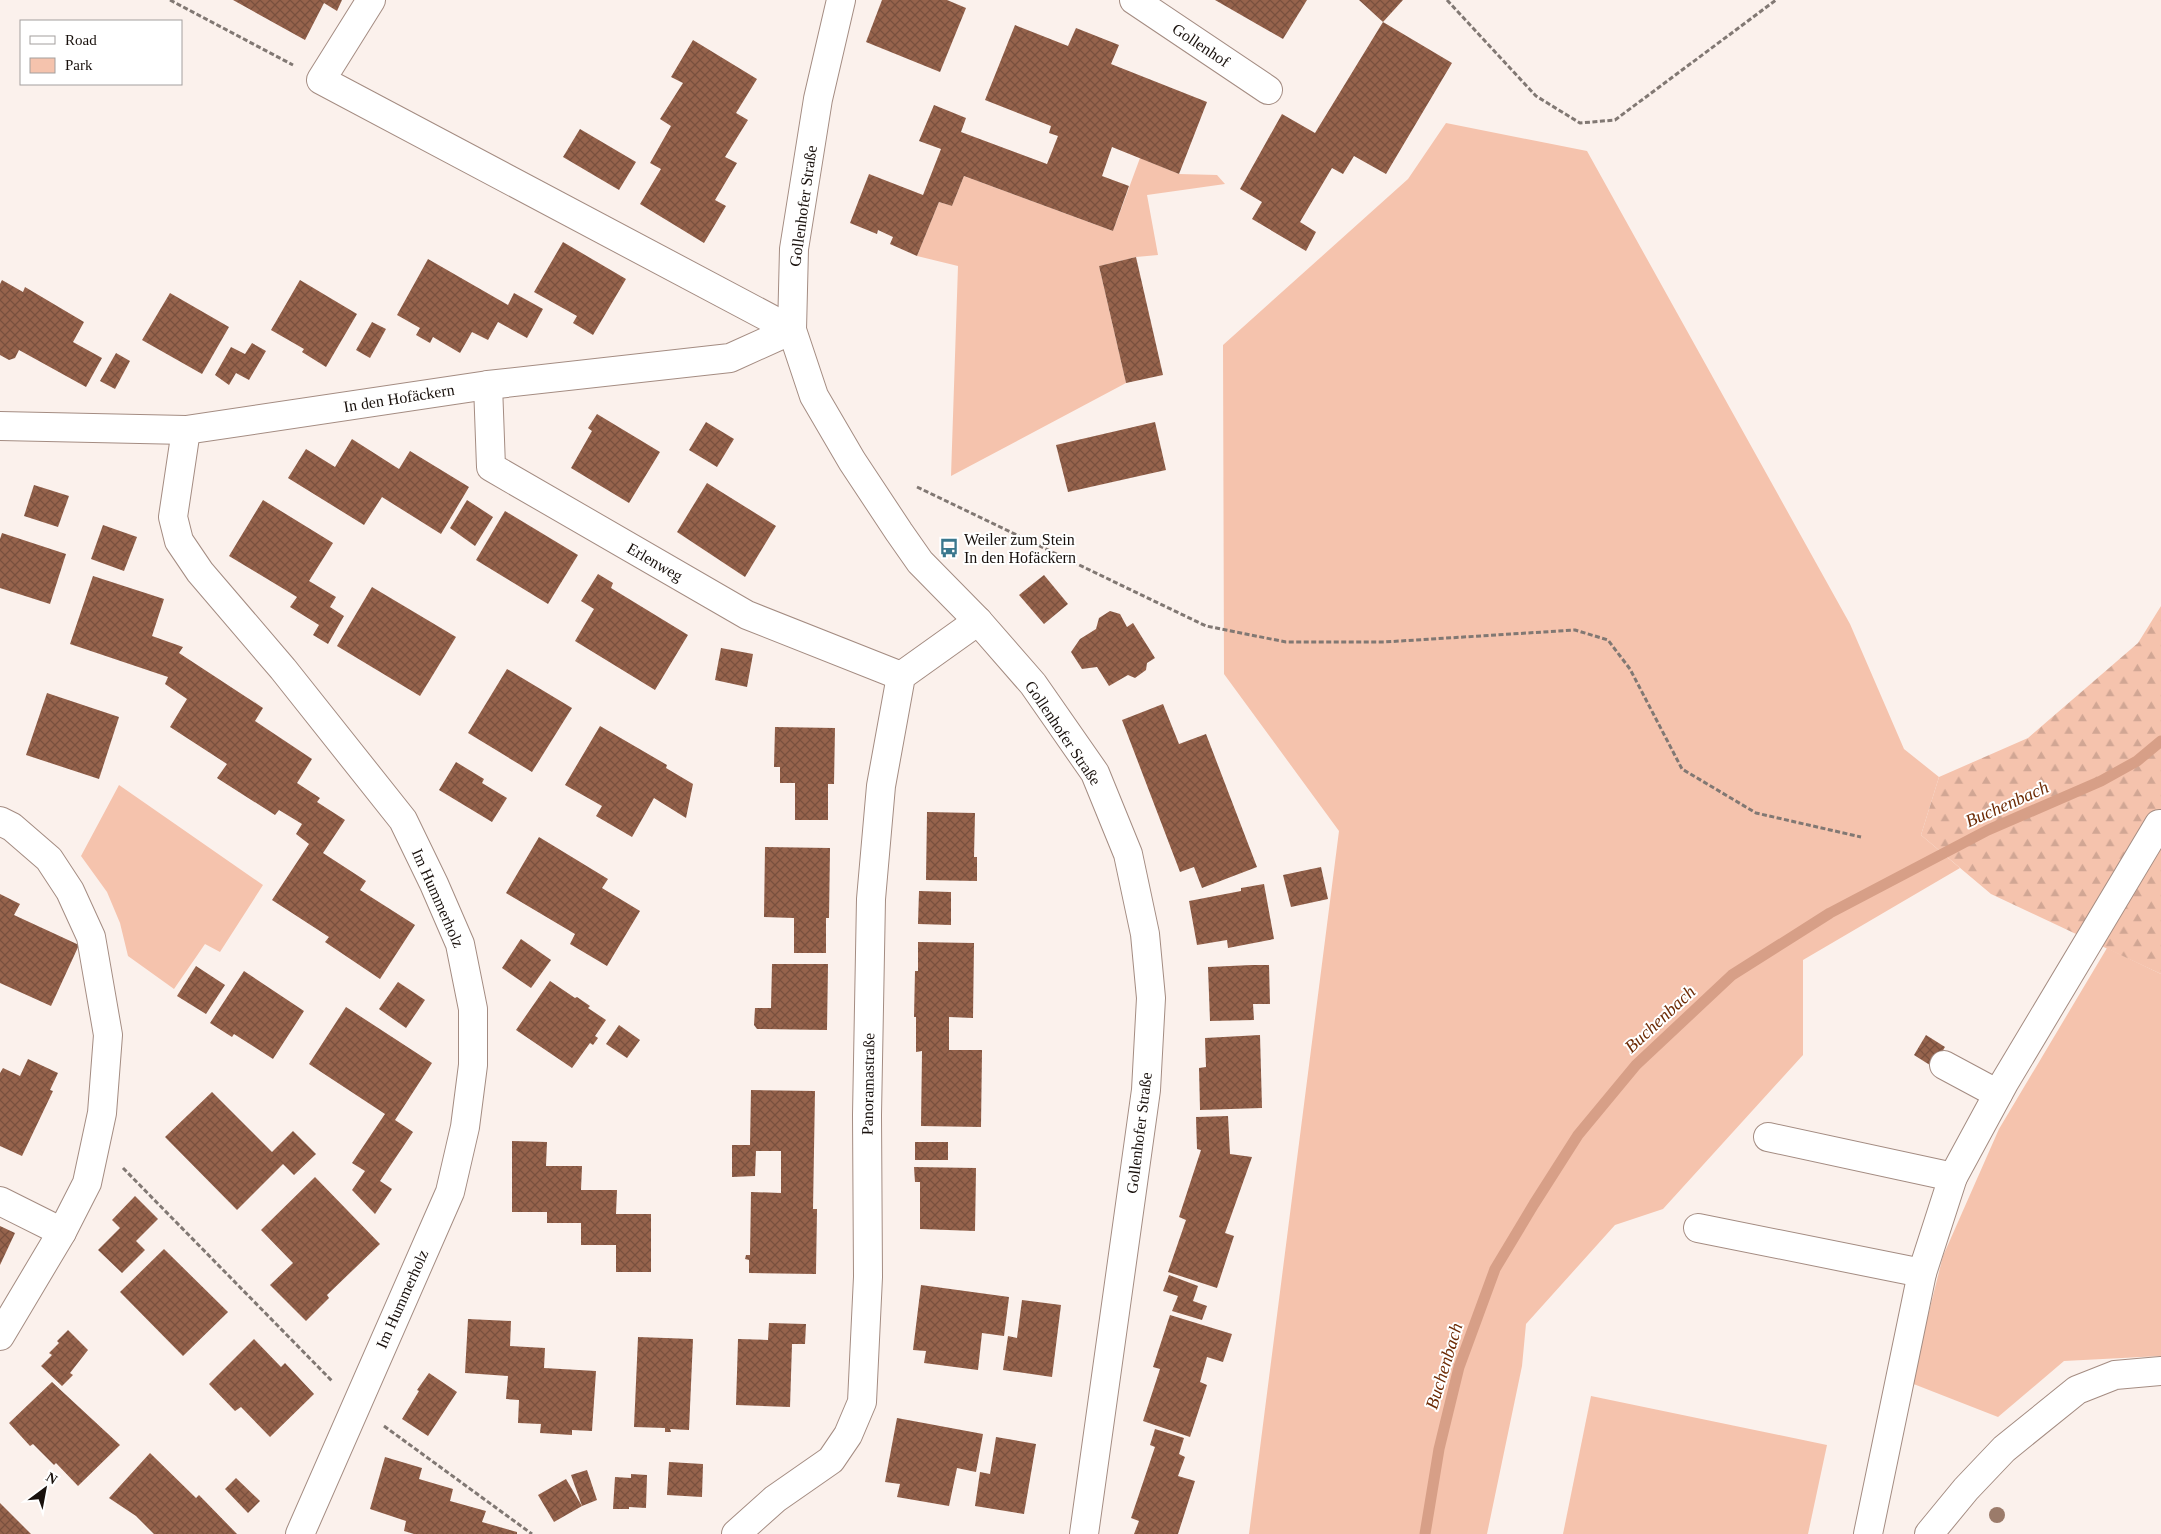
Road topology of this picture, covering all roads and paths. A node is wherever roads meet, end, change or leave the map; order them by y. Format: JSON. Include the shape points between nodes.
{"nodes":[{"id":1,"x":170,"y":0,"type":"edge"},
{"id":2,"x":371,"y":0,"type":"edge"},
{"id":3,"x":841,"y":0,"type":"edge"},
{"id":4,"x":1134,"y":0,"type":"edge"},
{"id":5,"x":1447,"y":0,"type":"edge"},
{"id":6,"x":1776,"y":0,"type":"edge"},
{"id":7,"x":321,"y":80,"type":"junction"},
{"id":8,"x":1268,"y":90,"type":"dead end"},
{"id":9,"x":792,"y":330,"type":"junction"},
{"id":10,"x":488,"y":385,"type":"junction"},
{"id":11,"x":0,"y":426,"type":"edge"},
{"id":12,"x":186,"y":430,"type":"junction"},
{"id":13,"x":917,"y":487,"type":"dead end"},
{"id":14,"x":978,"y":620,"type":"junction"},
{"id":15,"x":901,"y":676,"type":"junction"},
{"id":16,"x":0,"y":821,"type":"edge"},
{"id":17,"x":2159,"y":824,"type":"dead end"},
{"id":18,"x":1861,"y":837,"type":"dead end"},
{"id":19,"x":1944,"y":1064,"type":"dead end"},
{"id":20,"x":1998,"y":1094,"type":"junction"},
{"id":21,"x":1768,"y":1137,"type":"dead end"},
{"id":22,"x":96,"y":1140,"type":"junction"},
{"id":23,"x":1953,"y":1176,"type":"junction"},
{"id":24,"x":0,"y":1201,"type":"edge"},
{"id":25,"x":1698,"y":1228,"type":"dead end"},
{"id":26,"x":62,"y":1232,"type":"junction"},
{"id":27,"x":1922,"y":1273,"type":"junction"},
{"id":28,"x":0,"y":1336,"type":"edge"},
{"id":29,"x":2161,"y":1371,"type":"edge"},
{"id":30,"x":356,"y":1405,"type":"junction"},
{"id":31,"x":300,"y":1534,"type":"edge"},
{"id":32,"x":532,"y":1534,"type":"edge"},
{"id":33,"x":736,"y":1534,"type":"edge"},
{"id":34,"x":1084,"y":1534,"type":"edge"},
{"id":35,"x":1868,"y":1534,"type":"edge"},
{"id":36,"x":1929,"y":1534,"type":"edge"}],
"edges":[{"from":1,"to":7,"type":"path"},
{"from":2,"to":7,"type":"street"},
{"from":3,"to":9,"type":"street","name":"Gollenhofer Straße","via":[[818,98],[794,249]]},
{"from":4,"to":8,"type":"street","name":"Gollenhof"},
{"from":5,"to":6,"type":"path","via":[[1536,96],[1580,123],[1615,120]]},
{"from":7,"to":9,"type":"street"},
{"from":9,"to":10,"type":"street","name":"In den Hofäckern","via":[[730,358]]},
{"from":9,"to":14,"type":"street","name":"Gollenhofer Straße","via":[[814,396],[852,461],[920,562]]},
{"from":10,"to":12,"type":"street","name":"In den Hofäckern"},
{"from":10,"to":15,"type":"street","name":"Erlenweg","via":[[491,467],[747,615]]},
{"from":11,"to":12,"type":"street","name":"In den Hofäckern"},
{"from":12,"to":30,"type":"street","name":"Im Hummerholz","via":[[173,517],[179,541],[200,572],[283,669],[403,820],[460,944],[473,1009],[473,1065],[465,1127],[450,1192]]},
{"from":13,"to":18,"type":"path","via":[[1206,626],[1286,642],[1384,642],[1575,630],[1608,640],[1630,669],[1682,770],[1756,813]]},
{"from":14,"to":15,"type":"street"},
{"from":14,"to":34,"type":"street","name":"Gollenhofer Straße","via":[[1033,684],[1095,773],[1128,854],[1145,934],[1151,998],[1146,1090]]},
{"from":15,"to":33,"type":"street","name":"Panoramastraße","via":[[881,786],[871,899],[868,1277],[862,1402],[848,1435],[831,1460],[776,1499]]},
{"from":16,"to":22,"type":"street","via":[[12,827],[49,859],[70,891],[90,937],[108,1035],[102,1113]]},
{"from":17,"to":20,"type":"street"},
{"from":19,"to":20,"type":"street"},
{"from":20,"to":23,"type":"street"},
{"from":21,"to":23,"type":"street"},
{"from":22,"to":26,"type":"street","via":[[87,1182]]},
{"from":22,"to":30,"type":"path"},
{"from":23,"to":27,"type":"street"},
{"from":24,"to":26,"type":"street"},
{"from":25,"to":27,"type":"street"},
{"from":26,"to":28,"type":"street"},
{"from":27,"to":35,"type":"street"},
{"from":29,"to":36,"type":"street","via":[[2115,1375],[2077,1390],[2004,1449]]},
{"from":30,"to":31,"type":"street","name":"Im Hummerholz"},
{"from":30,"to":32,"type":"path"}]}
